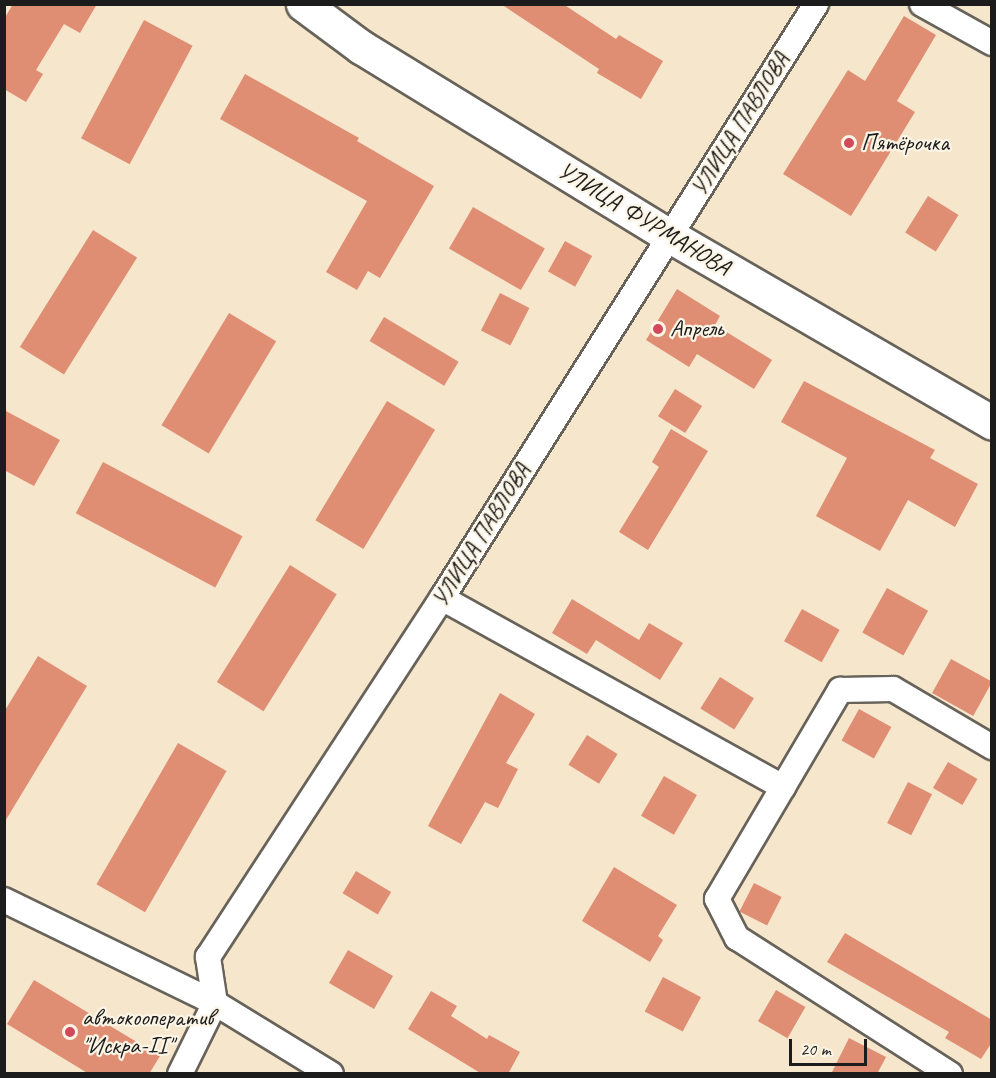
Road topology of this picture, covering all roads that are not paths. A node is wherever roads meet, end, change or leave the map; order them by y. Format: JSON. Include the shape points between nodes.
{"nodes":[{"id":1,"x":303,"y":4,"type":"edge"},
{"id":2,"x":816,"y":4,"type":"edge"},
{"id":3,"x":922,"y":4,"type":"edge"},
{"id":4,"x":992,"y":43,"type":"edge"},
{"id":5,"x":670,"y":236,"type":"junction"},
{"id":6,"x":992,"y":423,"type":"edge"},
{"id":7,"x":442,"y":598,"type":"junction"},
{"id":8,"x":992,"y":747,"type":"edge"},
{"id":9,"x":783,"y":786,"type":"junction"},
{"id":10,"x":4,"y":900,"type":"edge"},
{"id":11,"x":215,"y":1003,"type":"junction"},
{"id":12,"x":180,"y":1074,"type":"edge"},
{"id":13,"x":331,"y":1074,"type":"edge"},
{"id":14,"x":950,"y":1074,"type":"edge"}],
"edges":[{"from":1,"to":5,"type":"street","name":"УЛИЦА ФУРМАНОВА","via":[[361,47]]},
{"from":2,"to":5,"type":"street","name":"УЛИЦА ПАВЛОВА"},
{"from":3,"to":4,"type":"street"},
{"from":5,"to":6,"type":"street","name":"УЛИЦА ФУРМАНОВА"},
{"from":5,"to":7,"type":"street","name":"УЛИЦА ПАВЛОВА"},
{"from":7,"to":9,"type":"street"},
{"from":7,"to":11,"type":"street","name":"УЛИЦА ПАВЛОВА","via":[[208,957]]},
{"from":8,"to":9,"type":"street","via":[[893,689],[840,690]]},
{"from":9,"to":14,"type":"street","via":[[717,899],[737,938]]},
{"from":10,"to":11,"type":"street"},
{"from":11,"to":12,"type":"street"},
{"from":11,"to":13,"type":"street"}]}
